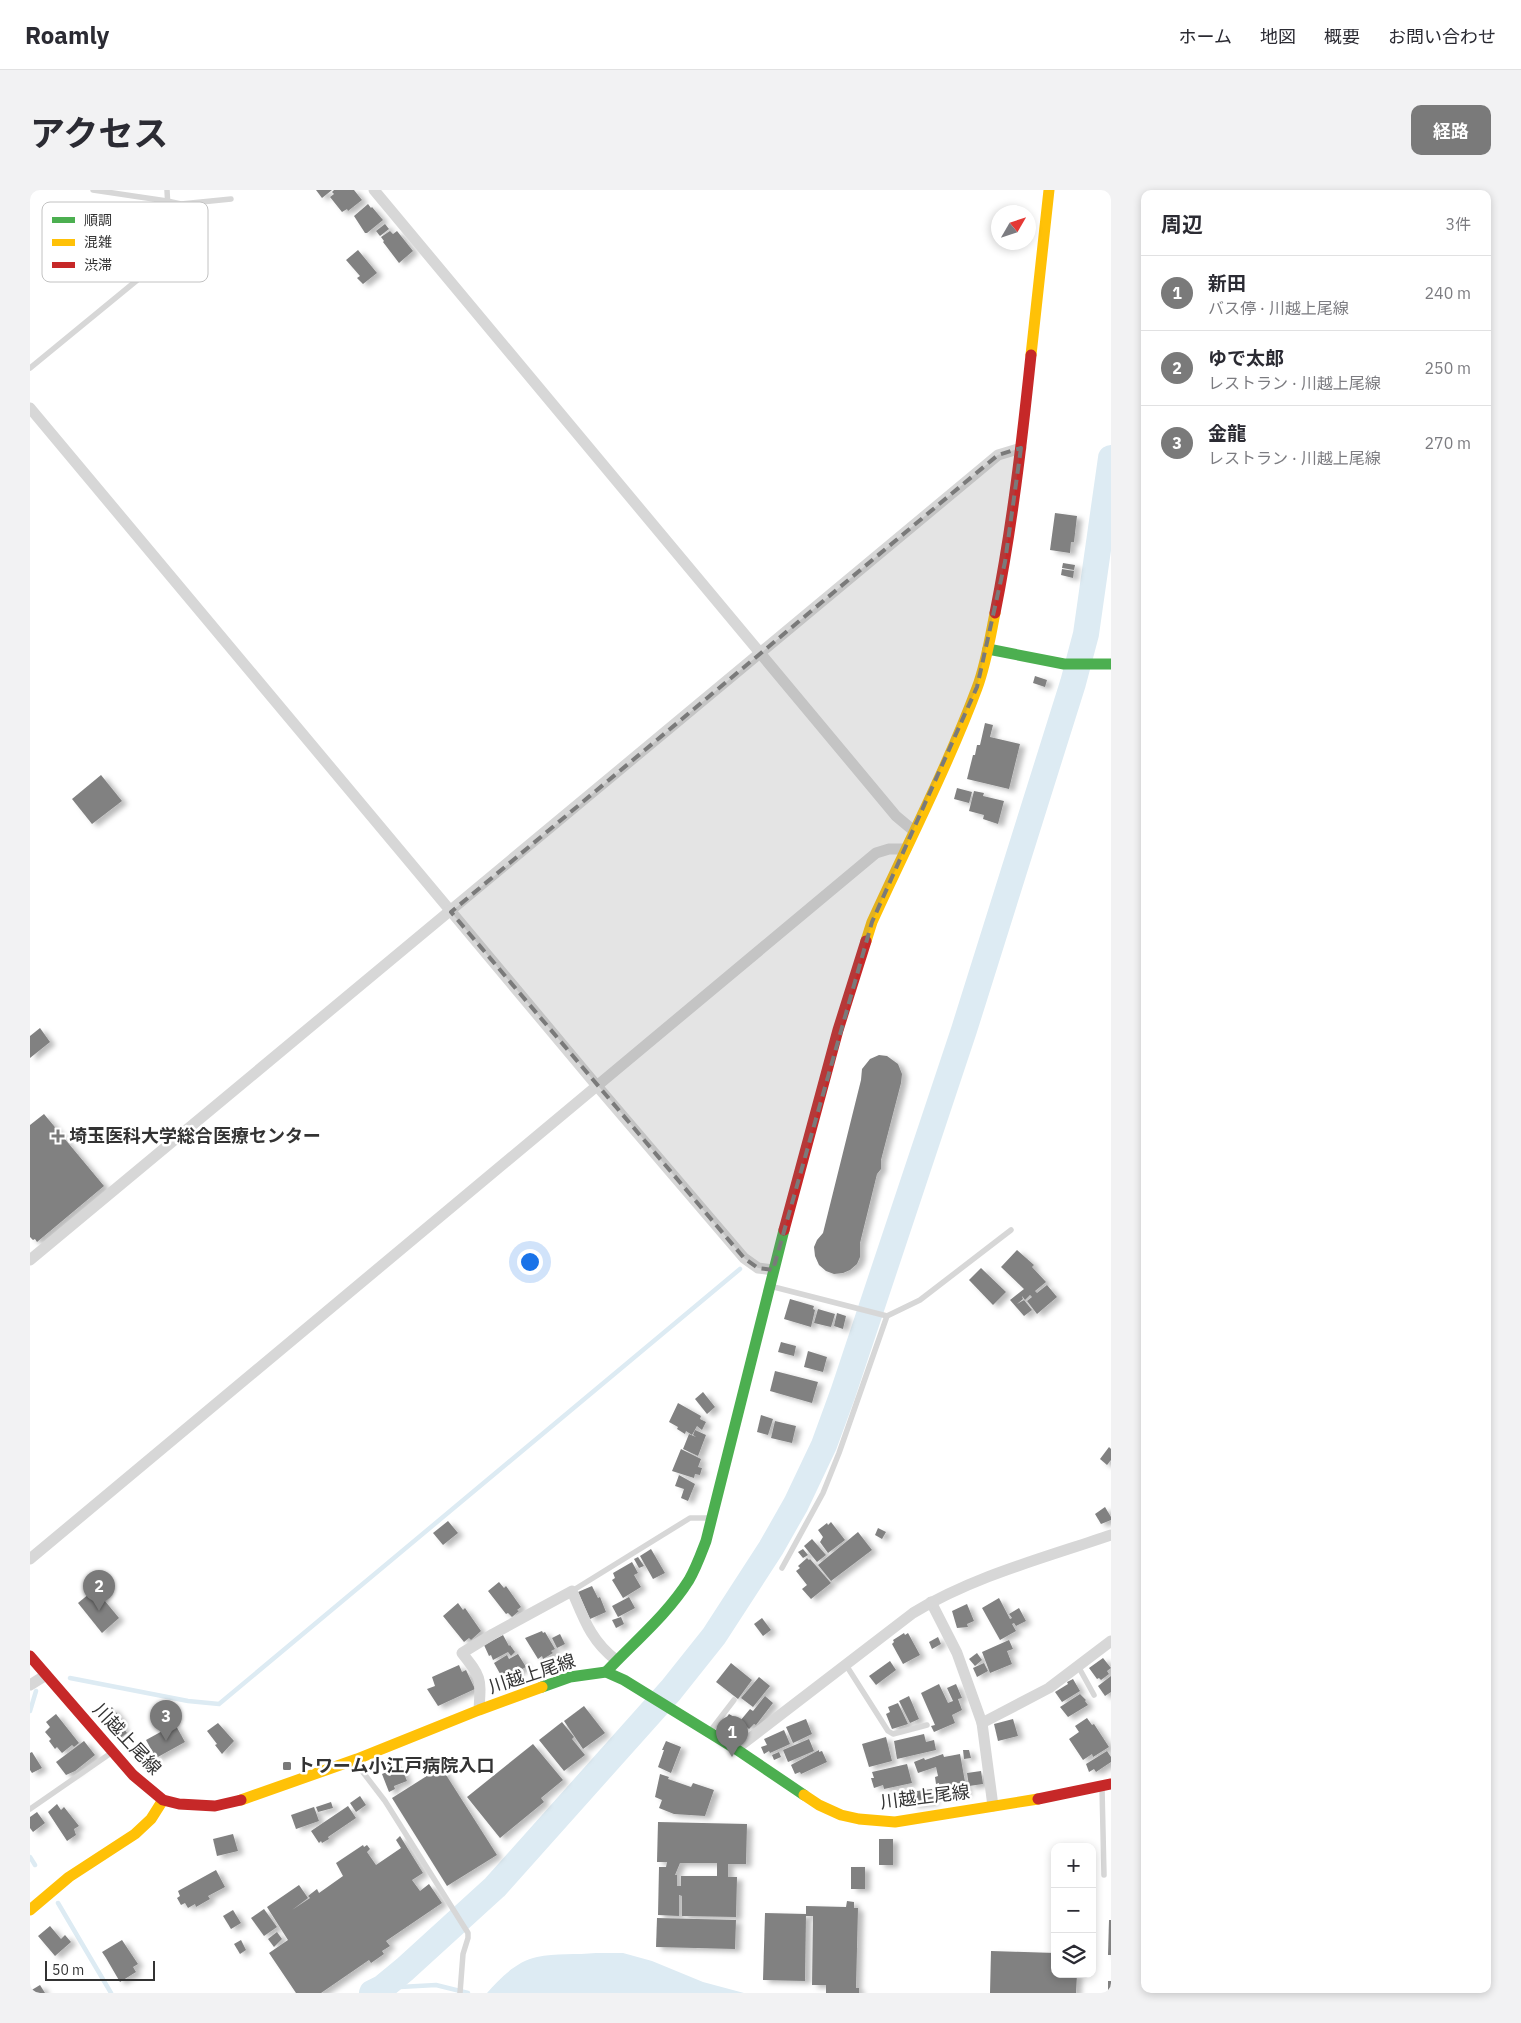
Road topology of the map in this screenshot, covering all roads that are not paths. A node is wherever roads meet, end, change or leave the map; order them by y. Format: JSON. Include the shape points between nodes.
{"nodes":[{"id":1,"x":93,"y":190,"type":"edge"},
{"id":2,"x":167,"y":190,"type":"edge"},
{"id":3,"x":374,"y":190,"type":"edge"},
{"id":4,"x":1049,"y":190,"type":"edge"},
{"id":5,"x":231,"y":199,"type":"dead end"},
{"id":6,"x":167,"y":200,"type":"junction"},
{"id":7,"x":174,"y":202,"type":"edge"},
{"id":8,"x":201,"y":202,"type":"edge"},
{"id":9,"x":135,"y":282,"type":"edge"},
{"id":10,"x":30,"y":368,"type":"edge"},
{"id":11,"x":30,"y":408,"type":"edge"},
{"id":12,"x":1021,"y":448,"type":"junction"},
{"id":13,"x":988,"y":648,"type":"junction"},
{"id":14,"x":761,"y":652,"type":"junction"},
{"id":15,"x":1111,"y":664,"type":"edge"},
{"id":16,"x":914,"y":830,"type":"junction"},
{"id":17,"x":906,"y":849,"type":"junction"},
{"id":18,"x":452,"y":912,"type":"junction"},
{"id":19,"x":597,"y":1086,"type":"junction"},
{"id":20,"x":1011,"y":1230,"type":"dead end"},
{"id":21,"x":30,"y":1260,"type":"edge"},
{"id":22,"x":773,"y":1270,"type":"junction"},
{"id":23,"x":769,"y":1286,"type":"junction"},
{"id":24,"x":885,"y":1316,"type":"junction"},
{"id":25,"x":712,"y":1518,"type":"junction"},
{"id":26,"x":1111,"y":1535,"type":"edge"},
{"id":27,"x":30,"y":1559,"type":"edge"},
{"id":28,"x":782,"y":1568,"type":"dead end"},
{"id":29,"x":572,"y":1591,"type":"junction"},
{"id":30,"x":931,"y":1602,"type":"junction"},
{"id":31,"x":1111,"y":1641,"type":"edge"},
{"id":32,"x":30,"y":1656,"type":"edge"},
{"id":33,"x":616,"y":1660,"type":"junction"},
{"id":34,"x":846,"y":1665,"type":"junction"},
{"id":35,"x":1078,"y":1666,"type":"junction"},
{"id":36,"x":606,"y":1672,"type":"junction"},
{"id":37,"x":46,"y":1675,"type":"junction"},
{"id":38,"x":30,"y":1685,"type":"edge"},
{"id":39,"x":1094,"y":1695,"type":"dead end"},
{"id":40,"x":734,"y":1700,"type":"dead end"},
{"id":41,"x":479,"y":1710,"type":"junction"},
{"id":42,"x":982,"y":1723,"type":"junction"},
{"id":43,"x":927,"y":1725,"type":"dead end"},
{"id":44,"x":708,"y":1733,"type":"junction"},
{"id":45,"x":736,"y":1749,"type":"junction"},
{"id":46,"x":112,"y":1752,"type":"junction"},
{"id":47,"x":357,"y":1759,"type":"junction"},
{"id":48,"x":1107,"y":1785,"type":"edge"},
{"id":49,"x":163,"y":1800,"type":"junction"},
{"id":50,"x":993,"y":1806,"type":"junction"},
{"id":51,"x":30,"y":1809,"type":"edge"},
{"id":52,"x":1104,"y":1875,"type":"dead end"},
{"id":53,"x":30,"y":1910,"type":"edge"},
{"id":54,"x":460,"y":1993,"type":"edge"}],
"edges":[{"from":1,"to":6,"type":"lane"},
{"from":2,"to":6,"type":"lane"},
{"from":3,"to":14,"type":"street"},
{"from":4,"to":12,"type":"street"},
{"from":5,"to":8,"type":"lane"},
{"from":6,"to":7,"type":"lane"},
{"from":9,"to":10,"type":"lane"},
{"from":11,"to":18,"type":"street"},
{"from":12,"to":13,"type":"street","via":[[1005,562]]},
{"from":12,"to":14,"type":"street","via":[[998,455]]},
{"from":13,"to":15,"type":"street","via":[[1061,664]]},
{"from":13,"to":16,"type":"street","via":[[977,687]]},
{"from":14,"to":16,"type":"street","via":[[896,816]]},
{"from":14,"to":18,"type":"street"},
{"from":16,"to":17,"type":"street"},
{"from":17,"to":19,"type":"street","via":[[876,853]]},
{"from":17,"to":22,"type":"street","via":[[872,922],[838,1030]]},
{"from":18,"to":19,"type":"street"},
{"from":18,"to":21,"type":"street"},
{"from":19,"to":22,"type":"street","via":[[744,1258],[758,1268]]},
{"from":19,"to":27,"type":"street"},
{"from":20,"to":24,"type":"lane","via":[[920,1300]]},
{"from":22,"to":23,"type":"street"},
{"from":23,"to":24,"type":"lane"},
{"from":23,"to":25,"type":"street"},
{"from":24,"to":28,"type":"lane","via":[[839,1454],[823,1493]]},
{"from":25,"to":29,"type":"lane","via":[[690,1518]]},
{"from":25,"to":33,"type":"street","via":[[690,1579],[657,1621]]},
{"from":26,"to":30,"type":"street","via":[[984,1578]]},
{"from":29,"to":33,"type":"street","via":[[592,1636]]},
{"from":29,"to":41,"type":"street","via":[[462,1653],[480,1681]]},
{"from":30,"to":34,"type":"street"},
{"from":30,"to":42,"type":"street","via":[[957,1653]]},
{"from":31,"to":35,"type":"street"},
{"from":32,"to":37,"type":"street","name":"川越上尾線"},
{"from":33,"to":36,"type":"street"},
{"from":34,"to":43,"type":"lane","via":[[888,1731],[893,1734]]},
{"from":34,"to":45,"type":"street"},
{"from":35,"to":39,"type":"lane"},
{"from":35,"to":42,"type":"street","via":[[1049,1688]]},
{"from":36,"to":41,"type":"street","name":"川越上尾線","via":[[570,1677]]},
{"from":36,"to":44,"type":"street","name":"川越上尾線"},
{"from":37,"to":38,"type":"street"},
{"from":37,"to":46,"type":"street","name":"川越上尾線"},
{"from":40,"to":44,"type":"lane"},
{"from":41,"to":47,"type":"street","name":"川越上尾線"},
{"from":42,"to":50,"type":"street"},
{"from":44,"to":45,"type":"street","name":"川越上尾線"},
{"from":45,"to":50,"type":"street","name":"川越上尾線","via":[[819,1806],[859,1819],[895,1822]]},
{"from":46,"to":49,"type":"street","name":"川越上尾線"},
{"from":46,"to":51,"type":"lane"},
{"from":47,"to":49,"type":"street","name":"川越上尾線","via":[[231,1803],[215,1806]]},
{"from":47,"to":54,"type":"lane","via":[[468,1933]]},
{"from":48,"to":50,"type":"street","name":"川越上尾線"},
{"from":48,"to":52,"type":"lane"},
{"from":49,"to":53,"type":"street","via":[[135,1834],[69,1877]]}]}
